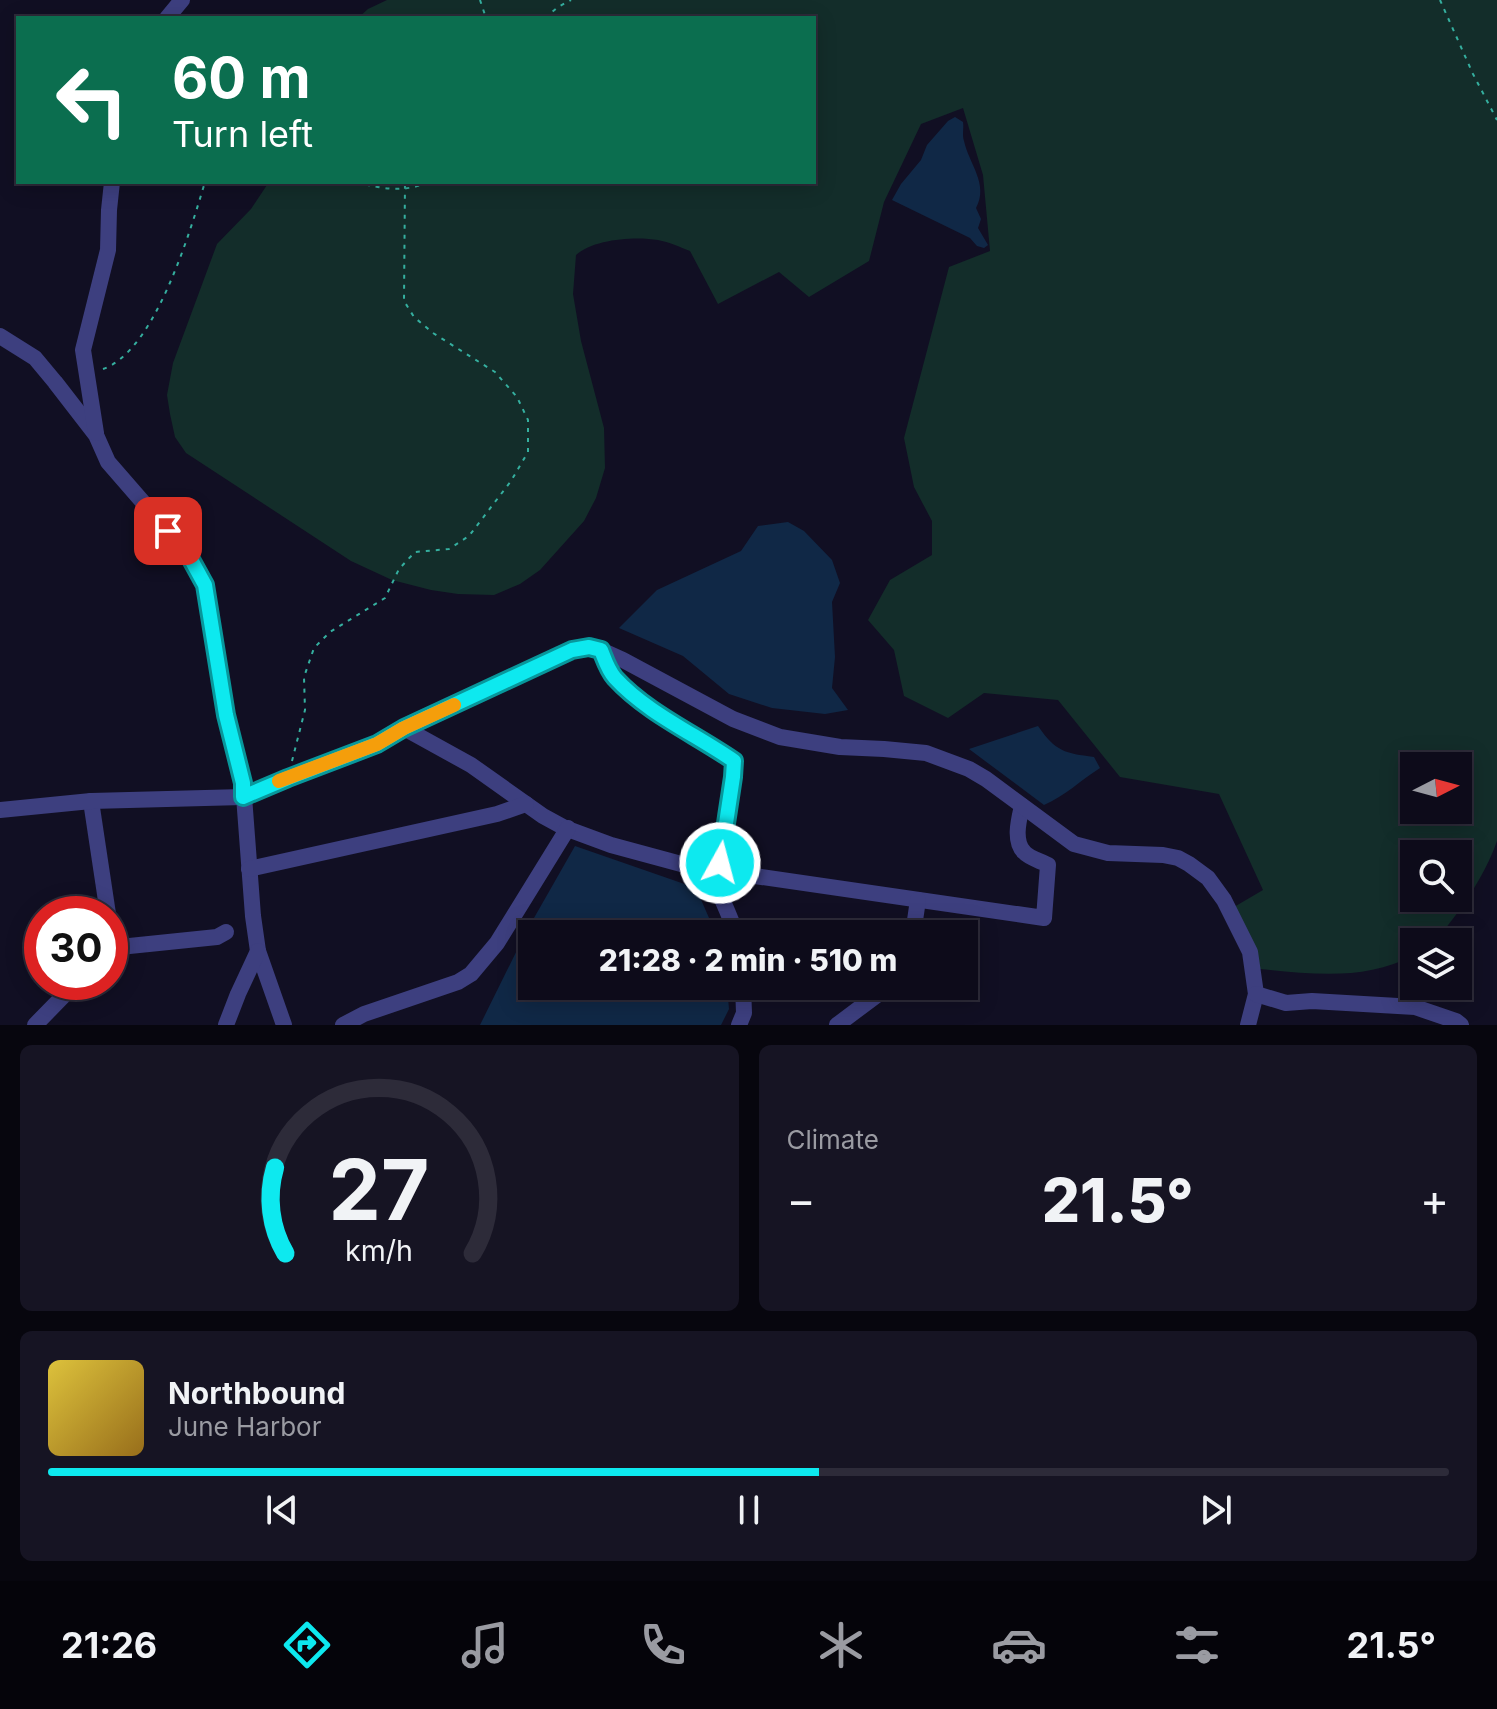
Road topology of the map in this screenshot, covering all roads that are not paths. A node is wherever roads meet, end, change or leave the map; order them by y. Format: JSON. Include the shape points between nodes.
{"nodes":[{"id":1,"x":182,"y":0,"type":"edge"},
{"id":2,"x":169,"y":16,"type":"edge"},
{"id":3,"x":112,"y":184,"type":"edge"},
{"id":4,"x":0,"y":336,"type":"edge"},
{"id":5,"x":96,"y":435,"type":"junction"},
{"id":6,"x":601,"y":650,"type":"junction"},
{"id":7,"x":404,"y":728,"type":"junction"},
{"id":8,"x":243,"y":797,"type":"junction"},
{"id":9,"x":91,"y":801,"type":"junction"},
{"id":10,"x":526,"y":804,"type":"junction"},
{"id":11,"x":1022,"y":806,"type":"junction"},
{"id":12,"x":0,"y":810,"type":"edge"},
{"id":13,"x":568,"y":828,"type":"junction"},
{"id":14,"x":249,"y":869,"type":"junction"},
{"id":15,"x":715,"y":872,"type":"junction"},
{"id":16,"x":105,"y":896,"type":"edge"},
{"id":17,"x":918,"y":900,"type":"junction"},
{"id":18,"x":731,"y":920,"type":"edge"},
{"id":19,"x":915,"y":920,"type":"edge"},
{"id":20,"x":226,"y":932,"type":"dead end"},
{"id":21,"x":128,"y":944,"type":"edge"},
{"id":22,"x":258,"y":951,"type":"junction"},
{"id":23,"x":1256,"y":994,"type":"junction"},
{"id":24,"x":59,"y":1000,"type":"edge"},
{"id":25,"x":744,"y":1000,"type":"edge"},
{"id":26,"x":870,"y":1000,"type":"edge"},
{"id":27,"x":35,"y":1025,"type":"edge"},
{"id":28,"x":226,"y":1025,"type":"edge"},
{"id":29,"x":284,"y":1025,"type":"edge"},
{"id":30,"x":343,"y":1025,"type":"edge"},
{"id":31,"x":739,"y":1025,"type":"edge"},
{"id":32,"x":837,"y":1025,"type":"edge"},
{"id":33,"x":1248,"y":1025,"type":"edge"},
{"id":34,"x":1461,"y":1025,"type":"edge"}],
"edges":[{"from":1,"to":2,"type":"street"},
{"from":3,"to":5,"type":"street","via":[[108,250],[83,350]]},
{"from":4,"to":5,"type":"street","via":[[35,358]]},
{"from":5,"to":8,"type":"street","via":[[108,462],[188,554],[205,585]]},
{"from":6,"to":7,"type":"street","via":[[572,650]]},
{"from":6,"to":11,"type":"street","via":[[733,719],[780,737],[926,753],[969,769]]},
{"from":6,"to":15,"type":"street","via":[[614,677],[644,703],[734,761]]},
{"from":7,"to":8,"type":"street","via":[[377,744]]},
{"from":7,"to":10,"type":"street","via":[[471,765]]},
{"from":8,"to":9,"type":"street"},
{"from":8,"to":14,"type":"street"},
{"from":9,"to":12,"type":"street"},
{"from":9,"to":16,"type":"street"},
{"from":10,"to":13,"type":"street"},
{"from":10,"to":14,"type":"street"},
{"from":11,"to":17,"type":"street","via":[[1018,841],[1024,852],[1048,865],[1044,918]]},
{"from":11,"to":23,"type":"street","via":[[1074,844],[1108,853],[1178,858],[1208,878],[1250,952]]},
{"from":13,"to":15,"type":"street"},
{"from":13,"to":30,"type":"street","via":[[497,943],[471,974]]},
{"from":14,"to":22,"type":"street"},
{"from":15,"to":17,"type":"street"},
{"from":15,"to":18,"type":"street"},
{"from":17,"to":19,"type":"street"},
{"from":20,"to":21,"type":"street"},
{"from":22,"to":28,"type":"street"},
{"from":22,"to":29,"type":"street"},
{"from":23,"to":33,"type":"street"},
{"from":23,"to":34,"type":"street","via":[[1286,1003],[1415,1007]]},
{"from":24,"to":27,"type":"street"},
{"from":25,"to":31,"type":"street"},
{"from":26,"to":32,"type":"street"}]}
